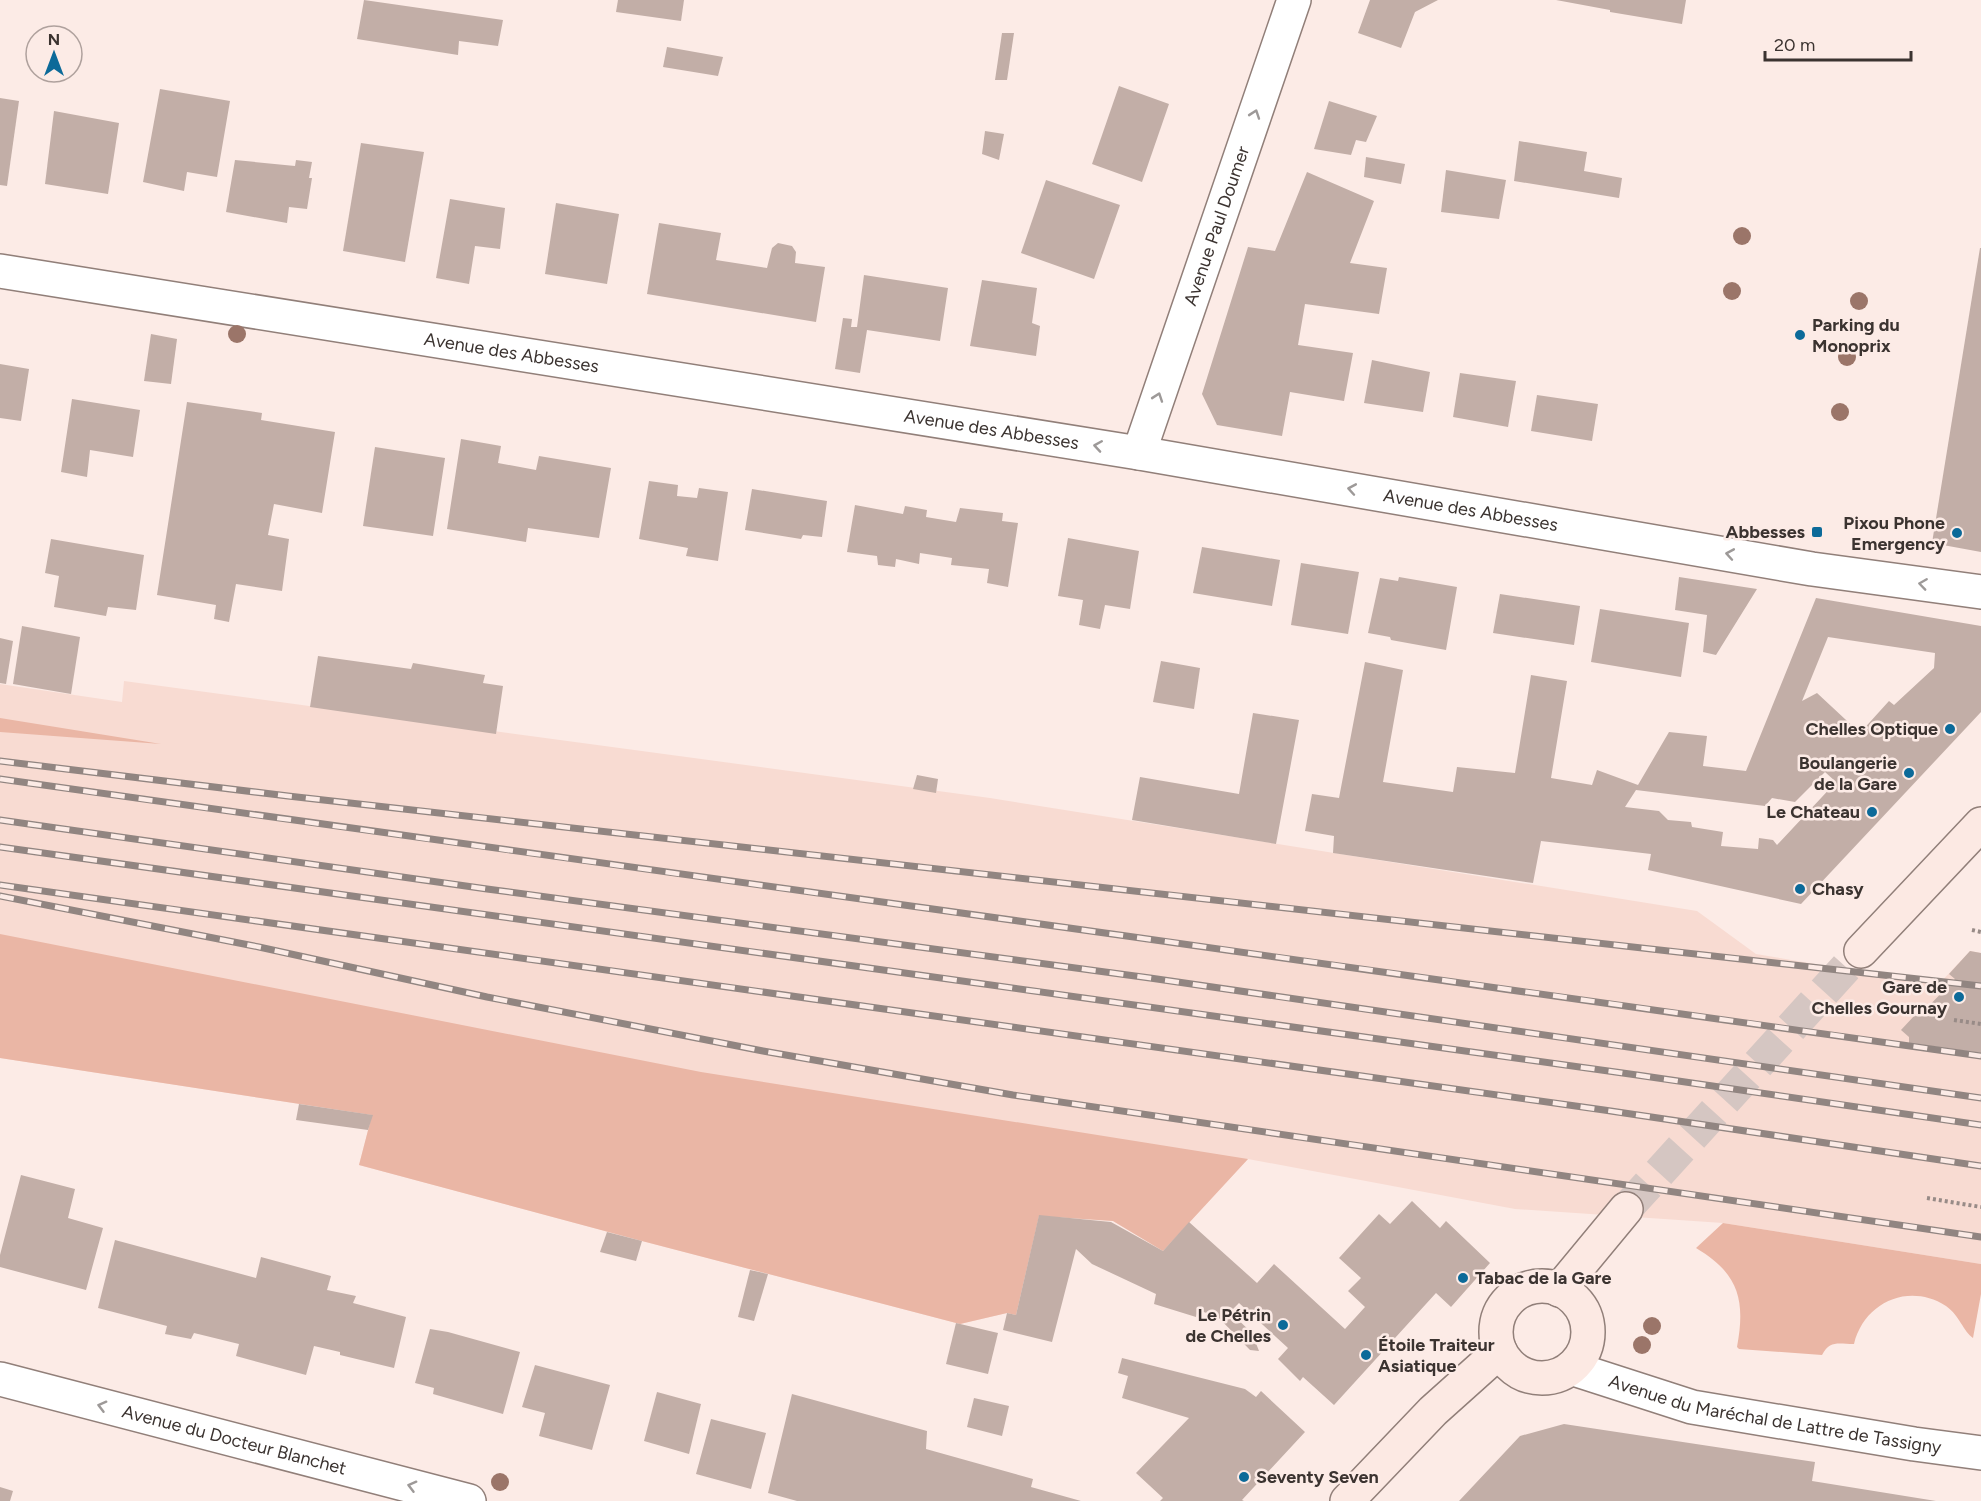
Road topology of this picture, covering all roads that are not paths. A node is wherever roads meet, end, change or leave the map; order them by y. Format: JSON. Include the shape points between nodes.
{"nodes":[{"id":1,"x":1294,"y":0,"type":"edge"},
{"id":2,"x":0,"y":271,"type":"edge"},
{"id":3,"x":1139,"y":453,"type":"junction"},
{"id":4,"x":1981,"y":592,"type":"edge"},
{"id":5,"x":1981,"y":824,"type":"edge"},
{"id":6,"x":1861,"y":951,"type":"tunnel mouth"},
{"id":7,"x":1626,"y":1209,"type":"tunnel mouth"},
{"id":8,"x":1559,"y":1290,"type":"junction"},
{"id":9,"x":1500,"y":1351,"type":"junction"},
{"id":10,"x":1571,"y":1368,"type":"junction"},
{"id":11,"x":0,"y":1379,"type":"edge"},
{"id":12,"x":1981,"y":1453,"type":"edge"},
{"id":13,"x":469,"y":1501,"type":"edge"},
{"id":14,"x":1347,"y":1501,"type":"edge"}],
"edges":[{"from":3,"to":1,"type":"street","name":"Avenue Paul Doumer","one_way":true},
{"from":3,"to":2,"type":"street","name":"Avenue des Abbesses","one_way":true},
{"from":4,"to":3,"type":"street","name":"Avenue des Abbesses","one_way":true,"via":[[1812,569]]},
{"from":5,"to":6,"type":"street"},
{"from":7,"to":8,"type":"street"},
{"from":8,"to":9,"type":"street","via":[[1529,1288],[1504,1306],[1496,1335]]},
{"from":8,"to":10,"type":"street","via":[[1573,1298],[1588,1326],[1582,1356]]},
{"from":9,"to":10,"type":"street","via":[[1518,1372],[1531,1377],[1552,1377]]},
{"from":9,"to":14,"type":"street","via":[[1433,1411]]},
{"from":10,"to":12,"type":"street","name":"Avenue du Maréchal de Lattre de Tassigny","via":[[1692,1407]]},
{"from":13,"to":11,"type":"street","name":"Avenue du Docteur Blanchet","one_way":true}]}
